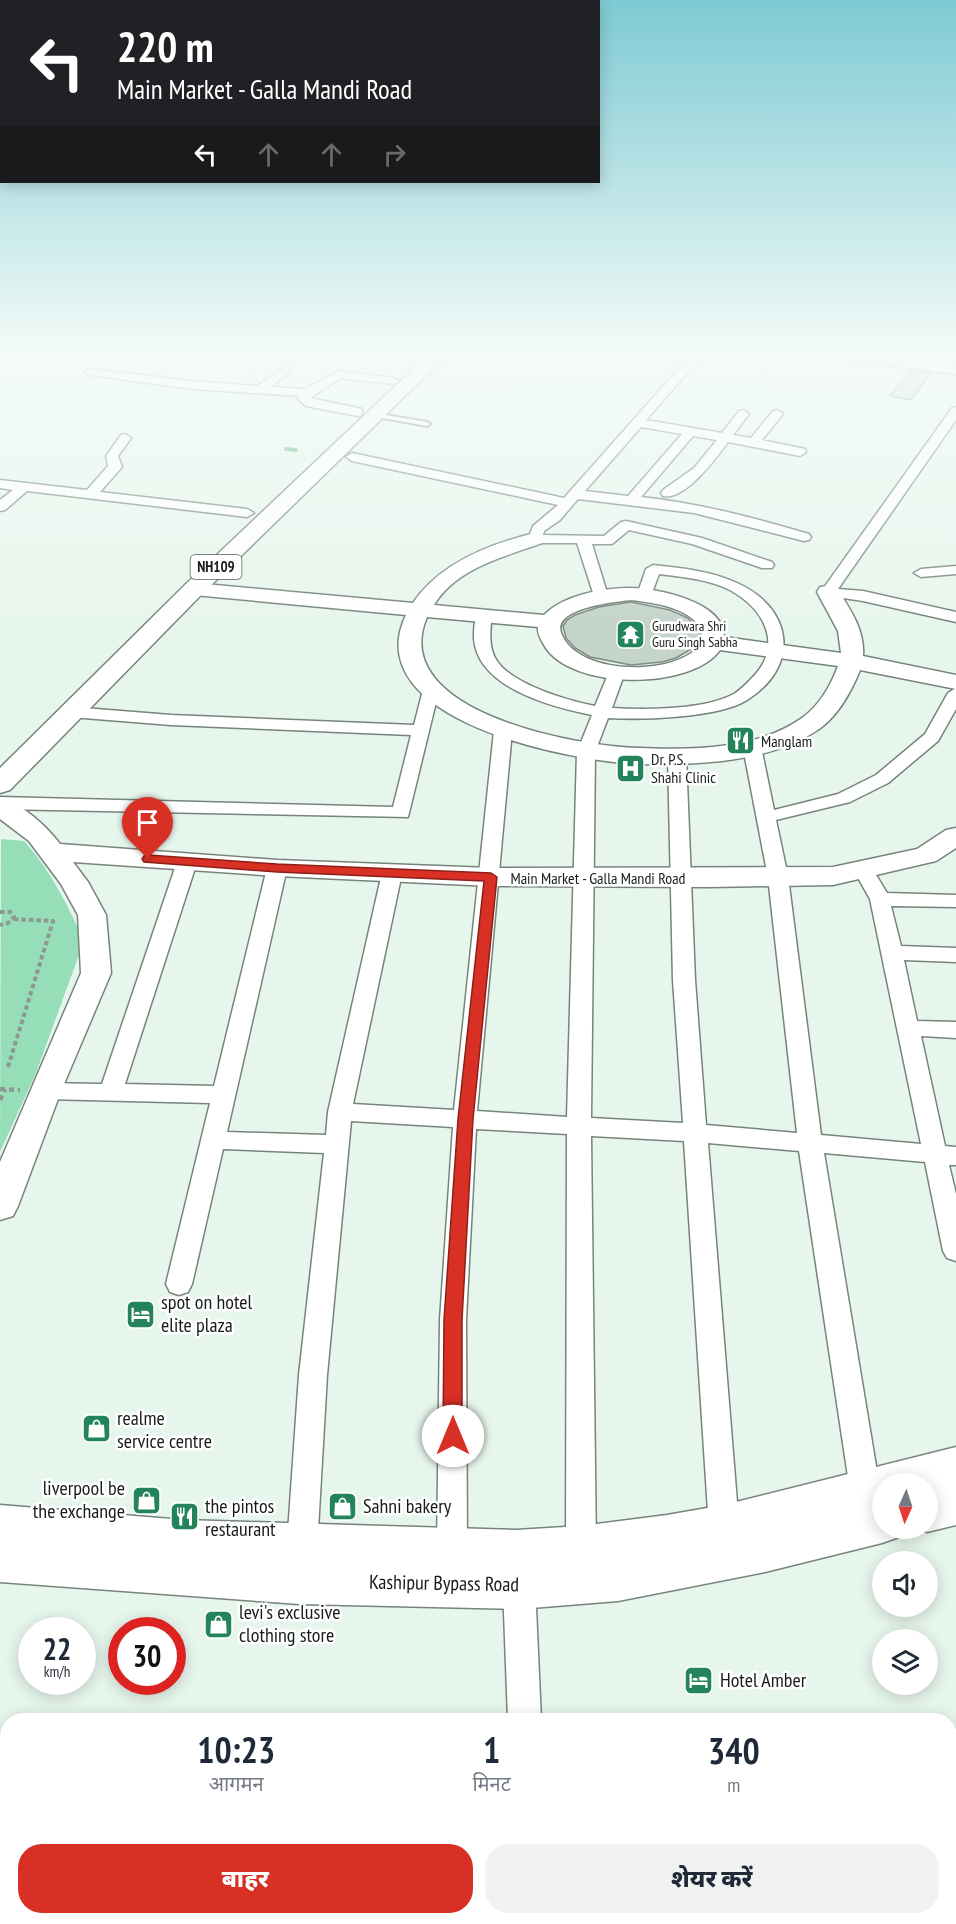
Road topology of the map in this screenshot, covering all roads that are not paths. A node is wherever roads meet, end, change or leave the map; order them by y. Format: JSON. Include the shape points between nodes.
{"nodes":[{"id":1,"x":119,"y":446,"type":"edge"},
{"id":2,"x":327,"y":446,"type":"edge"},
{"id":3,"x":331,"y":446,"type":"edge"},
{"id":4,"x":619,"y":446,"type":"edge"},
{"id":5,"x":678,"y":446,"type":"edge"},
{"id":6,"x":719,"y":446,"type":"edge"},
{"id":7,"x":771,"y":446,"type":"edge"},
{"id":8,"x":931,"y":446,"type":"edge"},
{"id":9,"x":800,"y":452,"type":"dead end"},
{"id":10,"x":352,"y":457,"type":"dead end"},
{"id":11,"x":0,"y":484,"type":"edge"},
{"id":12,"x":24,"y":487,"type":"junction"},
{"id":13,"x":668,"y":493,"type":"dead end"},
{"id":14,"x":90,"y":495,"type":"junction"},
{"id":15,"x":571,"y":499,"type":"junction"},
{"id":16,"x":630,"y":502,"type":"junction"},
{"id":17,"x":0,"y":507,"type":"edge"},
{"id":18,"x":247,"y":513,"type":"junction"},
{"id":19,"x":234,"y":537,"type":"junction"},
{"id":20,"x":804,"y":537,"type":"dead end"},
{"id":21,"x":535,"y":539,"type":"junction"},
{"id":22,"x":583,"y":539,"type":"junction"},
{"id":23,"x":767,"y":565,"type":"dead end"},
{"id":24,"x":956,"y":570,"type":"edge"},
{"id":25,"x":921,"y":573,"type":"dead end"},
{"id":26,"x":183,"y":587,"type":"junction"},
{"id":27,"x":828,"y":592,"type":"junction"},
{"id":28,"x":645,"y":595,"type":"junction"},
{"id":29,"x":600,"y":596,"type":"junction"},
{"id":30,"x":419,"y":608,"type":"junction"},
{"id":31,"x":484,"y":615,"type":"junction"},
{"id":32,"x":956,"y":617,"type":"edge"},
{"id":33,"x":551,"y":622,"type":"junction"},
{"id":34,"x":713,"y":642,"type":"junction"},
{"id":35,"x":779,"y":650,"type":"junction"},
{"id":36,"x":852,"y":661,"type":"junction"},
{"id":37,"x":617,"y":672,"type":"junction"},
{"id":38,"x":956,"y":682,"type":"edge"},
{"id":39,"x":430,"y":690,"type":"junction"},
{"id":40,"x":956,"y":693,"type":"edge"},
{"id":41,"x":71,"y":712,"type":"junction"},
{"id":42,"x":601,"y":712,"type":"junction"},
{"id":43,"x":421,"y":730,"type":"junction"},
{"id":44,"x":503,"y":731,"type":"junction"},
{"id":45,"x":752,"y":747,"type":"junction"},
{"id":46,"x":586,"y":752,"type":"junction"},
{"id":47,"x":677,"y":756,"type":"junction"},
{"id":48,"x":0,"y":757,"type":"edge"},
{"id":49,"x":0,"y":784,"type":"edge"},
{"id":50,"x":0,"y":805,"type":"edge"},
{"id":51,"x":766,"y":817,"type":"junction"},
{"id":52,"x":956,"y":836,"type":"edge"},
{"id":53,"x":52,"y":852,"type":"junction"},
{"id":54,"x":110,"y":856,"type":"junction"},
{"id":55,"x":187,"y":862,"type":"junction"},
{"id":56,"x":277,"y":868,"type":"junction"},
{"id":57,"x":862,"y":869,"type":"junction"},
{"id":58,"x":392,"y":873,"type":"junction"},
{"id":59,"x":491,"y":877,"type":"junction"},
{"id":60,"x":778,"y":877,"type":"junction"},
{"id":61,"x":583,"y":878,"type":"junction"},
{"id":62,"x":682,"y":879,"type":"junction"},
{"id":63,"x":74,"y":882,"type":"junction"},
{"id":64,"x":880,"y":899,"type":"junction"},
{"id":65,"x":956,"y":901,"type":"edge"},
{"id":66,"x":893,"y":953,"type":"junction"},
{"id":67,"x":956,"y":956,"type":"edge"},
{"id":68,"x":909,"y":1028,"type":"junction"},
{"id":69,"x":956,"y":1030,"type":"edge"},
{"id":70,"x":45,"y":1091,"type":"junction"},
{"id":71,"x":111,"y":1093,"type":"junction"},
{"id":72,"x":224,"y":1095,"type":"junction"},
{"id":73,"x":340,"y":1112,"type":"junction"},
{"id":74,"x":465,"y":1119,"type":"junction"},
{"id":75,"x":579,"y":1125,"type":"junction"},
{"id":76,"x":695,"y":1133,"type":"junction"},
{"id":77,"x":213,"y":1140,"type":"junction"},
{"id":78,"x":810,"y":1142,"type":"junction"},
{"id":79,"x":337,"y":1144,"type":"junction"},
{"id":80,"x":946,"y":1155,"type":"edge"},
{"id":81,"x":0,"y":1206,"type":"edge"},
{"id":82,"x":956,"y":1251,"type":"edge"},
{"id":83,"x":179,"y":1284,"type":"dead end"},
{"id":84,"x":873,"y":1473,"type":"edge"},
{"id":85,"x":872,"y":1503,"type":"edge"},
{"id":86,"x":0,"y":1527,"type":"edge"},
{"id":87,"x":725,"y":1542,"type":"junction"},
{"id":88,"x":0,"y":1559,"type":"edge"},
{"id":89,"x":301,"y":1564,"type":"junction"},
{"id":90,"x":580,"y":1566,"type":"junction"},
{"id":91,"x":452,"y":1567,"type":"junction"},
{"id":92,"x":518,"y":1569,"type":"junction"},
{"id":93,"x":525,"y":1713,"type":"edge"}],
"edges":[{"from":1,"to":14,"type":"street","via":[[112,456],[116,467]]},
{"from":2,"to":18,"type":"main road","number":"NH109"},
{"from":3,"to":19,"type":"main road","number":"NH109"},
{"from":4,"to":15,"type":"street"},
{"from":5,"to":16,"type":"street"},
{"from":6,"to":13,"type":"street","via":[[699,471]]},
{"from":7,"to":9,"type":"street"},
{"from":8,"to":27,"type":"street"},
{"from":10,"to":15,"type":"street"},
{"from":11,"to":12,"type":"street"},
{"from":12,"to":14,"type":"street"},
{"from":12,"to":17,"type":"street"},
{"from":14,"to":18,"type":"street"},
{"from":15,"to":16,"type":"street"},
{"from":15,"to":21,"type":"street","via":[[538,529]]},
{"from":16,"to":20,"type":"street","via":[[698,510]]},
{"from":18,"to":19,"type":"main road","number":"NH109"},
{"from":19,"to":26,"type":"main road","number":"NH109"},
{"from":21,"to":22,"type":"street"},
{"from":21,"to":30,"type":"street","via":[[464,568],[441,582]]},
{"from":22,"to":23,"type":"street","via":[[607,541],[626,525],[670,532]]},
{"from":22,"to":29,"type":"street"},
{"from":24,"to":25,"type":"street"},
{"from":26,"to":30,"type":"street"},
{"from":26,"to":41,"type":"main road","number":"NH109"},
{"from":26,"to":48,"type":"main road","number":"NH109"},
{"from":27,"to":32,"type":"street"},
{"from":27,"to":36,"type":"street","via":[[842,612],[853,640]]},
{"from":28,"to":29,"type":"street"},
{"from":28,"to":34,"type":"street","via":[[682,604],[701,615],[712,628]]},
{"from":28,"to":35,"type":"street","via":[[653,569],[699,574],[733,585],[765,611],[777,633]]},
{"from":29,"to":33,"type":"street","via":[[580,600]]},
{"from":30,"to":31,"type":"street"},
{"from":30,"to":39,"type":"street","via":[[408,636],[410,654]]},
{"from":31,"to":33,"type":"street"},
{"from":31,"to":42,"type":"street","via":[[483,649],[494,667],[522,687]]},
{"from":33,"to":37,"type":"street","via":[[550,634],[556,647],[570,658]]},
{"from":34,"to":35,"type":"street"},
{"from":34,"to":37,"type":"street","via":[[706,654],[690,664],[644,673]]},
{"from":35,"to":36,"type":"street"},
{"from":35,"to":42,"type":"street","via":[[769,671],[740,697],[697,708]]},
{"from":36,"to":38,"type":"street"},
{"from":36,"to":45,"type":"street","via":[[843,683],[810,724]]},
{"from":37,"to":42,"type":"street"},
{"from":39,"to":43,"type":"street"},
{"from":39,"to":44,"type":"street","via":[[459,710]]},
{"from":40,"to":51,"type":"street","via":[[932,737],[882,779],[844,798]]},
{"from":41,"to":43,"type":"street"},
{"from":41,"to":49,"type":"main road","number":"NH109"},
{"from":42,"to":46,"type":"street"},
{"from":43,"to":50,"type":"street","via":[[401,813]]},
{"from":44,"to":46,"type":"street"},
{"from":44,"to":59,"type":"street"},
{"from":45,"to":47,"type":"street"},
{"from":45,"to":51,"type":"street"},
{"from":46,"to":47,"type":"street"},
{"from":46,"to":61,"type":"street"},
{"from":47,"to":62,"type":"street"},
{"from":50,"to":53,"type":"street","via":[[39,835]]},
{"from":51,"to":60,"type":"street"},
{"from":52,"to":57,"type":"street","name":"Main Market - Galla Mandi Road","via":[[926,855]]},
{"from":53,"to":54,"type":"street","name":"Main Market - Galla Mandi Road"},
{"from":53,"to":63,"type":"street"},
{"from":54,"to":55,"type":"street","name":"Main Market - Galla Mandi Road"},
{"from":54,"to":63,"type":"street"},
{"from":55,"to":56,"type":"street","name":"Main Market - Galla Mandi Road"},
{"from":55,"to":71,"type":"street"},
{"from":56,"to":58,"type":"street","name":"Main Market - Galla Mandi Road"},
{"from":56,"to":72,"type":"street"},
{"from":57,"to":60,"type":"street","name":"Main Market - Galla Mandi Road","via":[[833,876]]},
{"from":57,"to":64,"type":"street"},
{"from":58,"to":59,"type":"street","name":"Main Market - Galla Mandi Road"},
{"from":58,"to":73,"type":"street"},
{"from":59,"to":61,"type":"street","name":"Main Market - Galla Mandi Road"},
{"from":59,"to":74,"type":"street"},
{"from":60,"to":62,"type":"street","name":"Main Market - Galla Mandi Road"},
{"from":60,"to":78,"type":"street"},
{"from":61,"to":62,"type":"street","name":"Main Market - Galla Mandi Road"},
{"from":61,"to":75,"type":"street"},
{"from":62,"to":76,"type":"street","via":[[684,980]]},
{"from":63,"to":70,"type":"street","via":[[92,915],[96,973]]},
{"from":64,"to":65,"type":"street"},
{"from":64,"to":66,"type":"street"},
{"from":66,"to":67,"type":"street"},
{"from":66,"to":68,"type":"street"},
{"from":68,"to":69,"type":"street"},
{"from":68,"to":80,"type":"street"},
{"from":70,"to":71,"type":"street"},
{"from":70,"to":81,"type":"street"},
{"from":71,"to":72,"type":"street"},
{"from":72,"to":77,"type":"street"},
{"from":73,"to":74,"type":"street"},
{"from":73,"to":79,"type":"street"},
{"from":74,"to":75,"type":"street"},
{"from":74,"to":91,"type":"street","via":[[453,1320]]},
{"from":75,"to":76,"type":"street"},
{"from":75,"to":90,"type":"street"},
{"from":76,"to":78,"type":"street"},
{"from":76,"to":87,"type":"street"},
{"from":77,"to":79,"type":"street"},
{"from":77,"to":83,"type":"street"},
{"from":78,"to":80,"type":"street"},
{"from":78,"to":84,"type":"street"},
{"from":79,"to":89,"type":"street","via":[[313,1375]]},
{"from":80,"to":82,"type":"street"},
{"from":85,"to":87,"type":"main road","name":"Kashipur Bypass Road"},
{"from":86,"to":89,"type":"main road","via":[[173,1542]]},
{"from":87,"to":90,"type":"main road","name":"Kashipur Bypass Road","via":[[618,1578]]},
{"from":88,"to":89,"type":"main road","name":"Kashipur Bypass Road"},
{"from":89,"to":91,"type":"main road","name":"Kashipur Bypass Road"},
{"from":90,"to":92,"type":"main road","name":"Kashipur Bypass Road"},
{"from":91,"to":92,"type":"main road","name":"Kashipur Bypass Road"},
{"from":92,"to":93,"type":"street"}]}
